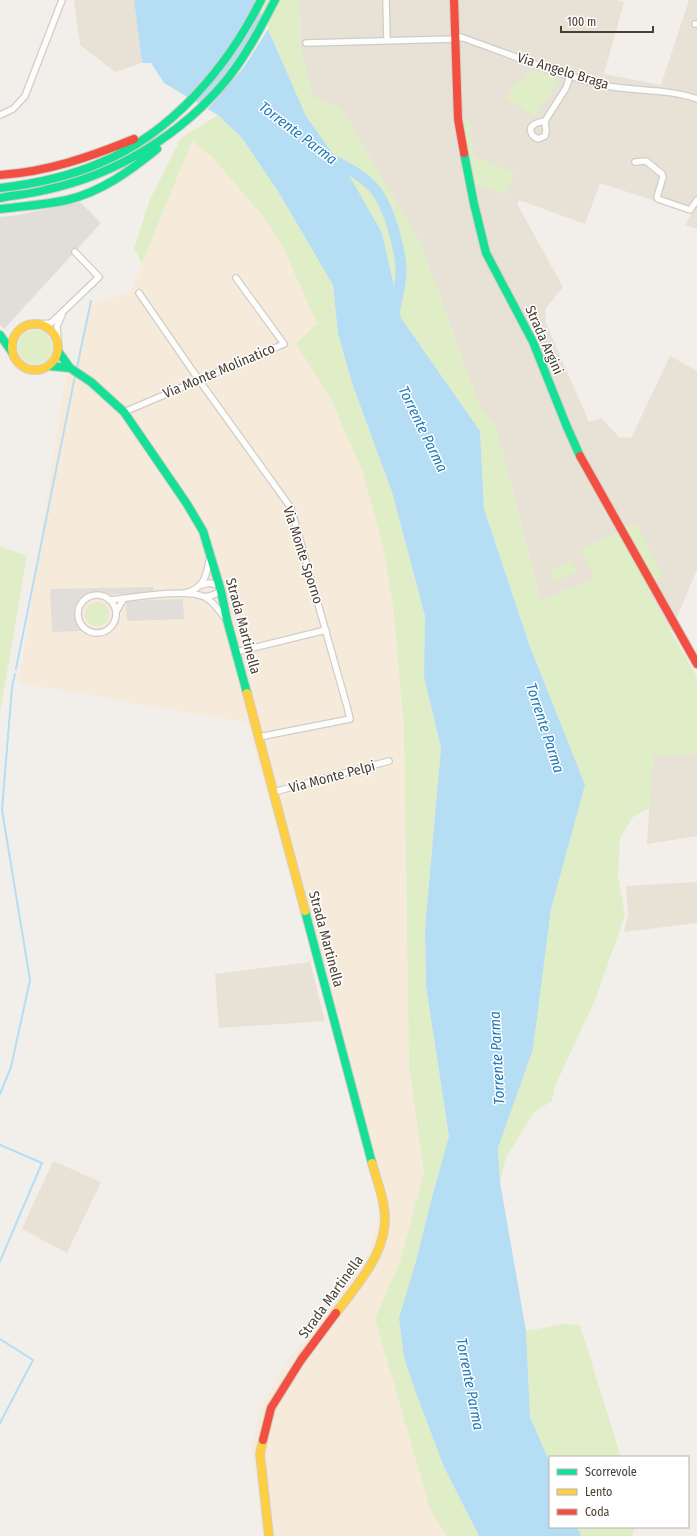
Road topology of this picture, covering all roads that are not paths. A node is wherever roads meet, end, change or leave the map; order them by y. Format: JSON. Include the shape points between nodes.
{"nodes":[{"id":1,"x":62,"y":0,"type":"edge"},
{"id":2,"x":261,"y":0,"type":"edge"},
{"id":3,"x":275,"y":0,"type":"edge"},
{"id":4,"x":386,"y":0,"type":"edge"},
{"id":5,"x":454,"y":0,"type":"edge"},
{"id":6,"x":455,"y":37,"type":"junction"},
{"id":7,"x":387,"y":41,"type":"junction"},
{"id":8,"x":306,"y":43,"type":"dead end"},
{"id":9,"x":570,"y":76,"type":"junction"},
{"id":10,"x":697,"y":99,"type":"edge"},
{"id":11,"x":179,"y":110,"type":"junction"},
{"id":12,"x":0,"y":115,"type":"edge"},
{"id":13,"x":545,"y":121,"type":"dead end"},
{"id":14,"x":184,"y":123,"type":"junction"},
{"id":15,"x":635,"y":162,"type":"dead end"},
{"id":16,"x":0,"y":175,"type":"edge"},
{"id":17,"x":0,"y":188,"type":"edge"},
{"id":18,"x":0,"y":198,"type":"edge"},
{"id":19,"x":697,"y":200,"type":"edge"},
{"id":20,"x":0,"y":209,"type":"edge"},
{"id":21,"x":75,"y":252,"type":"dead end"},
{"id":22,"x":236,"y":278,"type":"dead end"},
{"id":23,"x":139,"y":293,"type":"dead end"},
{"id":24,"x":64,"y":311,"type":"junction"},
{"id":25,"x":39,"y":324,"type":"junction"},
{"id":26,"x":17,"y":333,"type":"junction"},
{"id":27,"x":0,"y":334,"type":"edge"},
{"id":28,"x":58,"y":340,"type":"junction"},
{"id":29,"x":58,"y":351,"type":"junction"},
{"id":30,"x":13,"y":352,"type":"junction"},
{"id":31,"x":49,"y":366,"type":"junction"},
{"id":32,"x":70,"y":368,"type":"junction"},
{"id":33,"x":199,"y":380,"type":"junction"},
{"id":34,"x":124,"y":412,"type":"junction"},
{"id":35,"x":210,"y":554,"type":"junction"},
{"id":36,"x":202,"y":584,"type":"junction"},
{"id":37,"x":220,"y":588,"type":"junction"},
{"id":38,"x":183,"y":594,"type":"junction"},
{"id":39,"x":205,"y":597,"type":"junction"},
{"id":40,"x":124,"y":598,"type":"junction"},
{"id":41,"x":109,"y":600,"type":"junction"},
{"id":42,"x":116,"y":612,"type":"junction"},
{"id":43,"x":227,"y":620,"type":"junction"},
{"id":44,"x":326,"y":630,"type":"junction"},
{"id":45,"x":236,"y":652,"type":"junction"},
{"id":46,"x":697,"y":664,"type":"edge"},
{"id":47,"x":259,"y":737,"type":"junction"},
{"id":48,"x":389,"y":761,"type":"dead end"},
{"id":49,"x":274,"y":792,"type":"junction"},
{"id":50,"x":269,"y":1536,"type":"edge"}],
"edges":[{"from":1,"to":12,"type":"street","via":[[25,96],[13,109]]},
{"from":2,"to":11,"type":"main road","via":[[245,31],[224,62],[210,80]]},
{"from":3,"to":14,"type":"main road","via":[[239,64],[226,81]]},
{"from":4,"to":7,"type":"street"},
{"from":5,"to":6,"type":"main road","name":"Strada Argini"},
{"from":6,"to":7,"type":"street","name":"Via Angelo Braga"},
{"from":6,"to":9,"type":"street","name":"Via Angelo Braga"},
{"from":6,"to":46,"type":"main road","name":"Strada Argini","via":[[459,127],[486,253],[533,342],[586,468]]},
{"from":7,"to":8,"type":"street","name":"Via Angelo Braga"},
{"from":9,"to":10,"type":"street","name":"Via Angelo Braga","via":[[612,87],[677,94]]},
{"from":9,"to":13,"type":"street","via":[[566,88]]},
{"from":11,"to":16,"type":"main road","via":[[133,140],[78,161],[40,170]]},
{"from":11,"to":17,"type":"main road","via":[[132,146],[106,160],[33,184]]},
{"from":14,"to":18,"type":"main road","via":[[141,153],[102,173],[56,188]]},
{"from":14,"to":20,"type":"main road","via":[[177,133],[141,162],[104,185],[67,200]]},
{"from":15,"to":19,"type":"street","via":[[646,161],[662,174],[658,199],[690,210]]},
{"from":21,"to":24,"type":"street","via":[[99,277]]},
{"from":22,"to":33,"type":"street","name":"Via Monte Molinatico","via":[[284,344]]},
{"from":23,"to":33,"type":"street","name":"Via Monte Sporno"},
{"from":24,"to":25,"type":"street","via":[[52,323]]},
{"from":24,"to":28,"type":"street","via":[[58,326]]},
{"from":25,"to":26,"type":"main road","name":"Strada Martinella","via":[[27,325]]},
{"from":25,"to":28,"type":"main road","via":[[51,330]]},
{"from":26,"to":27,"type":"main road","name":"Strada Martinella"},
{"from":26,"to":30,"type":"main road"},
{"from":27,"to":30,"type":"main road","name":"Strada Martinella"},
{"from":28,"to":29,"type":"main road"},
{"from":29,"to":31,"type":"main road"},
{"from":29,"to":32,"type":"main road","name":"Strada Martinella"},
{"from":30,"to":31,"type":"main road","name":"Strada Martinella","via":[[20,365],[27,369],[42,369]]},
{"from":31,"to":32,"type":"main road","name":"Strada Martinella"},
{"from":32,"to":34,"type":"main road","name":"Strada Martinella","via":[[91,382]]},
{"from":33,"to":34,"type":"street","name":"Via Monte Molinatico"},
{"from":33,"to":44,"type":"street","name":"Via Monte Sporno","via":[[291,508]]},
{"from":34,"to":35,"type":"main road","name":"Strada Martinella","via":[[187,504],[203,531]]},
{"from":35,"to":36,"type":"street","via":[[208,570]]},
{"from":35,"to":37,"type":"main road","name":"Strada Martinella"},
{"from":36,"to":37,"type":"street","via":[[209,583]]},
{"from":36,"to":38,"type":"street","via":[[195,591]]},
{"from":37,"to":39,"type":"street","via":[[213,595]]},
{"from":37,"to":43,"type":"main road","name":"Strada Martinella"},
{"from":38,"to":39,"type":"street"},
{"from":38,"to":40,"type":"street"},
{"from":39,"to":43,"type":"street"},
{"from":40,"to":41,"type":"street"},
{"from":40,"to":42,"type":"street"},
{"from":41,"to":42,"type":"street"},
{"from":41,"to":42,"type":"street","via":[[97,596],[86,600],[79,609],[81,623],[90,632],[104,632],[113,624]]},
{"from":43,"to":45,"type":"main road","name":"Strada Martinella"},
{"from":44,"to":45,"type":"street"},
{"from":44,"to":47,"type":"street","name":"Via Monte Sporno","via":[[350,719]]},
{"from":45,"to":47,"type":"main road","name":"Strada Martinella"},
{"from":47,"to":49,"type":"main road","name":"Strada Martinella"},
{"from":48,"to":49,"type":"street","name":"Via Monte Pelpi"},
{"from":49,"to":50,"type":"main road","name":"Strada Martinella","via":[[384,1207],[385,1220],[382,1240],[373,1263],[300,1360],[271,1408],[260,1454]]}]}
